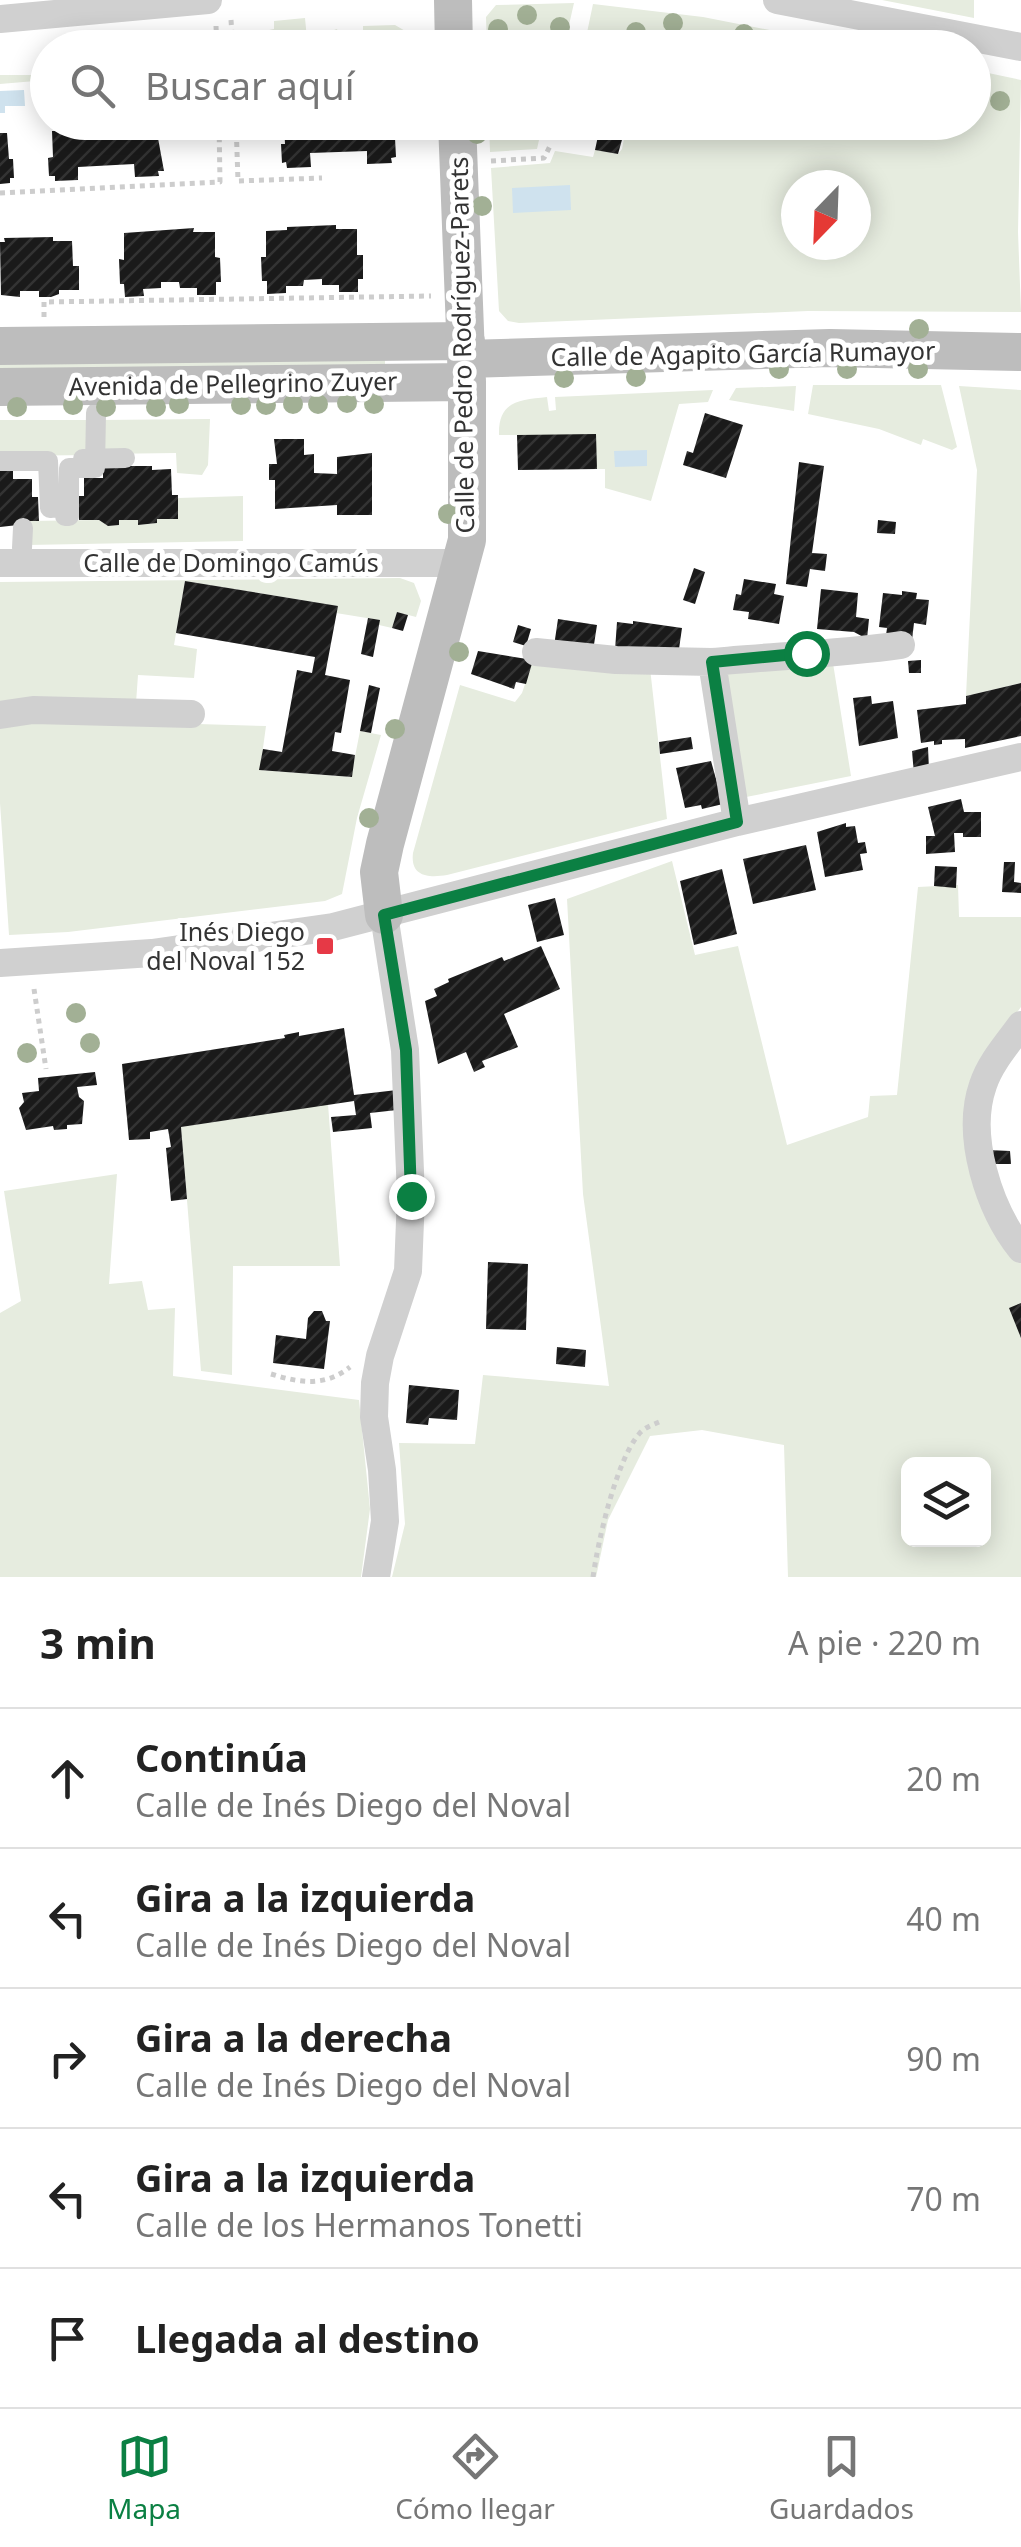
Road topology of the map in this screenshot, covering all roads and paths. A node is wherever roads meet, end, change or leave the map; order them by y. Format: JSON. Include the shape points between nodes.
{"nodes":[{"id":1,"x":453,"y":0,"type":"edge"},
{"id":2,"x":777,"y":0,"type":"edge"},
{"id":3,"x":212,"y":11,"type":"edge"},
{"id":4,"x":0,"y":19,"type":"edge"},
{"id":5,"x":231,"y":20,"type":"dead end"},
{"id":6,"x":232,"y":30,"type":"edge"},
{"id":7,"x":454,"y":30,"type":"edge"},
{"id":8,"x":933,"y":30,"type":"edge"},
{"id":9,"x":991,"y":41,"type":"edge"},
{"id":10,"x":1021,"y":47,"type":"edge"},
{"id":11,"x":219,"y":140,"type":"edge"},
{"id":12,"x":237,"y":140,"type":"edge"},
{"id":13,"x":458,"y":140,"type":"edge"},
{"id":14,"x":550,"y":146,"type":"dead end"},
{"id":15,"x":490,"y":162,"type":"dead end"},
{"id":16,"x":322,"y":178,"type":"dead end"},
{"id":17,"x":0,"y":194,"type":"edge"},
{"id":18,"x":431,"y":296,"type":"dead end"},
{"id":19,"x":326,"y":298,"type":"junction"},
{"id":20,"x":185,"y":300,"type":"junction"},
{"id":21,"x":326,"y":314,"type":"dead end"},
{"id":22,"x":184,"y":315,"type":"dead end"},
{"id":23,"x":44,"y":316,"type":"dead end"},
{"id":24,"x":0,"y":346,"type":"edge"},
{"id":25,"x":1021,"y":352,"type":"edge"},
{"id":26,"x":466,"y":361,"type":"junction"},
{"id":27,"x":0,"y":387,"type":"edge"},
{"id":28,"x":96,"y":413,"type":"dead end"},
{"id":29,"x":125,"y":458,"type":"dead end"},
{"id":30,"x":96,"y":459,"type":"junction"},
{"id":31,"x":0,"y":461,"type":"edge"},
{"id":32,"x":15,"y":546,"type":"edge"},
{"id":33,"x":462,"y":564,"type":"junction"},
{"id":34,"x":902,"y":645,"type":"dead end"},
{"id":35,"x":536,"y":652,"type":"dead end"},
{"id":36,"x":712,"y":662,"type":"junction"},
{"id":37,"x":191,"y":714,"type":"dead end"},
{"id":38,"x":0,"y":715,"type":"edge"},
{"id":39,"x":1021,"y":757,"type":"edge"},
{"id":40,"x":737,"y":822,"type":"junction"},
{"id":41,"x":384,"y":915,"type":"junction"},
{"id":42,"x":0,"y":963,"type":"edge"},
{"id":43,"x":38,"y":1000,"type":"dead end"},
{"id":44,"x":1021,"y":1025,"type":"edge"},
{"id":45,"x":46,"y":1069,"type":"dead end"},
{"id":46,"x":1021,"y":1249,"type":"edge"},
{"id":47,"x":359,"y":1358,"type":"dead end"},
{"id":48,"x":271,"y":1374,"type":"dead end"},
{"id":49,"x":659,"y":1422,"type":"dead end"},
{"id":50,"x":376,"y":1577,"type":"edge"},
{"id":51,"x":592,"y":1577,"type":"edge"}],
"edges":[{"from":1,"to":7,"type":"main road"},
{"from":2,"to":8,"type":"street"},
{"from":3,"to":4,"type":"street"},
{"from":5,"to":6,"type":"path"},
{"from":9,"to":10,"type":"street"},
{"from":11,"to":17,"type":"path","via":[[220,182]]},
{"from":12,"to":16,"type":"path","via":[[238,181]]},
{"from":13,"to":26,"type":"main road","name":"Calle de Pedro Rodríguez-Parets"},
{"from":14,"to":15,"type":"path","via":[[544,158]]},
{"from":18,"to":19,"type":"path"},
{"from":19,"to":20,"type":"path"},
{"from":19,"to":21,"type":"path"},
{"from":20,"to":22,"type":"path"},
{"from":20,"to":23,"type":"path","via":[[44,302]]},
{"from":24,"to":26,"type":"main road","name":"Avenida de Pellegrino Zuyer"},
{"from":25,"to":26,"type":"main road","name":"Calle de Agapito García Rumayor","via":[[830,348]]},
{"from":26,"to":27,"type":"main road","name":"Avenida de Pellegrino Zuyer"},
{"from":26,"to":33,"type":"main road","name":"Calle de Pedro Rodríguez-Parets","via":[[468,515]]},
{"from":28,"to":30,"type":"street"},
{"from":29,"to":30,"type":"street"},
{"from":30,"to":31,"type":"street","via":[[59,459],[58,513],[48,461]]},
{"from":32,"to":33,"type":"street","name":"Calle de Domingo Camús"},
{"from":33,"to":41,"type":"main road","name":"Calle de Pedro Rodríguez-Parets","via":[[384,844]]},
{"from":34,"to":36,"type":"street"},
{"from":35,"to":36,"type":"street"},
{"from":36,"to":40,"type":"street"},
{"from":37,"to":38,"type":"street"},
{"from":39,"to":40,"type":"street"},
{"from":40,"to":41,"type":"street"},
{"from":41,"to":42,"type":"street","via":[[217,944]]},
{"from":41,"to":50,"type":"street","via":[[406,1050],[411,1196],[408,1271],[375,1382],[384,1521]]},
{"from":43,"to":45,"type":"path"},
{"from":44,"to":46,"type":"street","via":[[984,1082],[976,1112],[997,1211]]},
{"from":47,"to":48,"type":"path","via":[[342,1374],[318,1382]]},
{"from":49,"to":51,"type":"path","via":[[641,1431],[630,1449]]}]}
